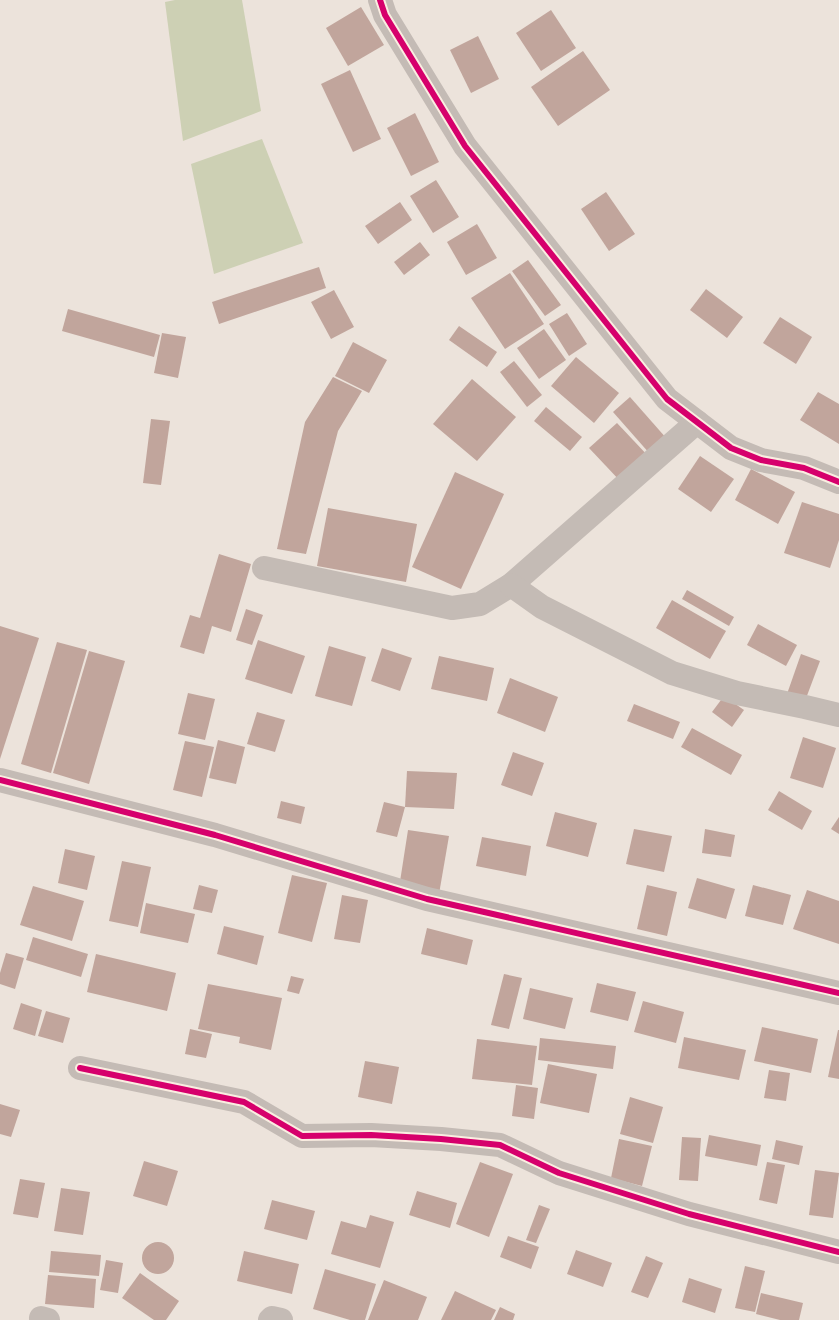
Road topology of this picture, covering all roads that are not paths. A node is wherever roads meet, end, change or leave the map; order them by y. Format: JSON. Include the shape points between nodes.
{"nodes":[{"id":1,"x":380,"y":0,"type":"edge"},
{"id":2,"x":697,"y":422,"type":"junction"},
{"id":3,"x":839,"y":482,"type":"edge"},
{"id":4,"x":264,"y":568,"type":"dead end"},
{"id":5,"x":511,"y":585,"type":"junction"},
{"id":6,"x":839,"y":715,"type":"edge"},
{"id":7,"x":0,"y":780,"type":"edge"},
{"id":8,"x":839,"y":993,"type":"edge"},
{"id":9,"x":80,"y":1068,"type":"dead end"},
{"id":10,"x":839,"y":1252,"type":"edge"},
{"id":11,"x":270,"y":1320,"type":"edge"},
{"id":12,"x":281,"y":1320,"type":"edge"}],
"edges":[{"from":1,"to":2,"type":"street","via":[[385,15],[465,146],[667,399]]},
{"from":2,"to":3,"type":"street","via":[[731,448]]},
{"from":2,"to":5,"type":"street"},
{"from":4,"to":5,"type":"street","via":[[452,608],[480,604]]},
{"from":5,"to":6,"type":"street","via":[[542,607],[672,673],[737,693]]},
{"from":7,"to":8,"type":"street","via":[[215,835],[427,899]]},
{"from":9,"to":10,"type":"street","via":[[244,1102],[302,1136],[371,1135],[500,1145],[559,1173],[689,1214]]},
{"from":11,"to":12,"type":"street"}]}
